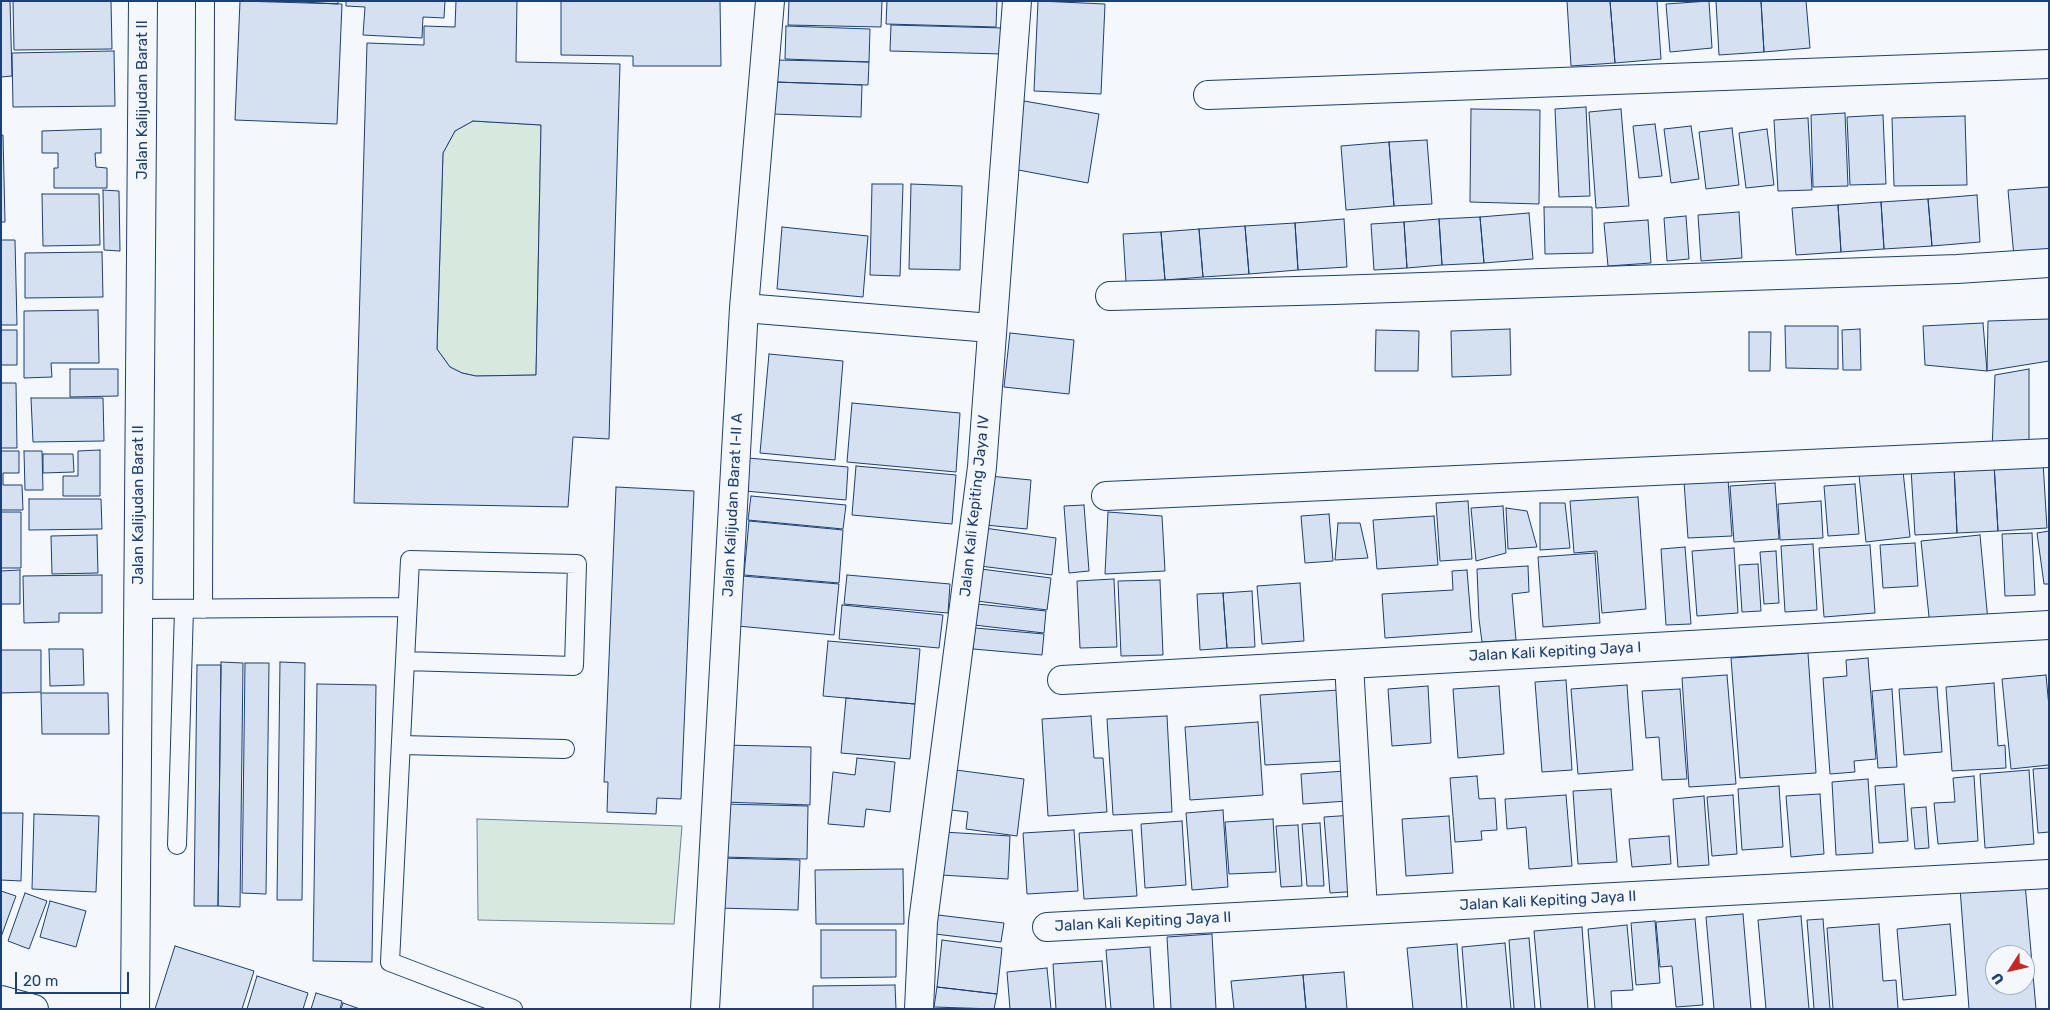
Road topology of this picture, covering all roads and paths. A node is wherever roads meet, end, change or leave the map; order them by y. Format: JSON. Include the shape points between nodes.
{"nodes":[{"id":1,"x":143,"y":1,"type":"edge"},
{"id":2,"x":205,"y":1,"type":"edge"},
{"id":3,"x":770,"y":1,"type":"edge"},
{"id":4,"x":1017,"y":1,"type":"edge"},
{"id":5,"x":2049,"y":64,"type":"edge"},
{"id":6,"x":1208,"y":95,"type":"dead end"},
{"id":7,"x":2049,"y":263,"type":"edge"},
{"id":8,"x":1110,"y":296,"type":"dead end"},
{"id":9,"x":744,"y":308,"type":"junction"},
{"id":10,"x":991,"y":328,"type":"junction"},
{"id":11,"x":2049,"y":453,"type":"edge"},
{"id":12,"x":1106,"y":496,"type":"dead end"},
{"id":13,"x":406,"y":607,"type":"junction"},
{"id":14,"x":138,"y":609,"type":"junction"},
{"id":15,"x":184,"y":609,"type":"junction"},
{"id":16,"x":203,"y":609,"type":"junction"},
{"id":17,"x":2049,"y":625,"type":"edge"},
{"id":18,"x":405,"y":661,"type":"junction"},
{"id":19,"x":1349,"y":664,"type":"junction"},
{"id":20,"x":1062,"y":680,"type":"dead end"},
{"id":21,"x":401,"y":745,"type":"junction"},
{"id":22,"x":565,"y":749,"type":"dead end"},
{"id":23,"x":177,"y":845,"type":"dead end"},
{"id":24,"x":2049,"y":874,"type":"edge"},
{"id":25,"x":1363,"y":910,"type":"junction"},
{"id":26,"x":1047,"y":927,"type":"dead end"},
{"id":27,"x":1,"y":1000,"type":"edge"},
{"id":28,"x":34,"y":1009,"type":"edge"},
{"id":29,"x":135,"y":1009,"type":"edge"},
{"id":30,"x":513,"y":1009,"type":"edge"},
{"id":31,"x":705,"y":1009,"type":"edge"},
{"id":32,"x":919,"y":1009,"type":"edge"}],
"edges":[{"from":1,"to":14,"type":"street","name":"Jalan Kalijudan Barat II"},
{"from":2,"to":16,"type":"lane"},
{"from":3,"to":9,"type":"street","name":"Jalan Kalijudan Barat I-II A"},
{"from":4,"to":10,"type":"street","name":"Jalan Kali Kepiting Jaya IV"},
{"from":5,"to":6,"type":"street"},
{"from":7,"to":8,"type":"street"},
{"from":9,"to":10,"type":"street"},
{"from":9,"to":31,"type":"street","name":"Jalan Kalijudan Barat I-II A"},
{"from":10,"to":32,"type":"street","name":"Jalan Kali Kepiting Jaya IV","via":[[982,467],[923,922]]},
{"from":11,"to":12,"type":"street"},
{"from":13,"to":16,"type":"lane"},
{"from":13,"to":18,"type":"lane"},
{"from":13,"to":18,"type":"lane","via":[[410,560],[577,564],[574,666]]},
{"from":14,"to":15,"type":"lane"},
{"from":14,"to":29,"type":"street","name":"Jalan Kalijudan Barat II"},
{"from":15,"to":16,"type":"lane"},
{"from":15,"to":23,"type":"lane"},
{"from":17,"to":19,"type":"street","name":"Jalan Kali Kepiting Jaya I"},
{"from":18,"to":21,"type":"lane"},
{"from":19,"to":20,"type":"street","name":"Jalan Kali Kepiting Jaya I"},
{"from":19,"to":25,"type":"street"},
{"from":21,"to":22,"type":"lane"},
{"from":21,"to":30,"type":"lane","via":[[390,962]]},
{"from":24,"to":25,"type":"street","name":"Jalan Kali Kepiting Jaya II"},
{"from":25,"to":26,"type":"street","name":"Jalan Kali Kepiting Jaya II"},
{"from":27,"to":28,"type":"street"}]}
